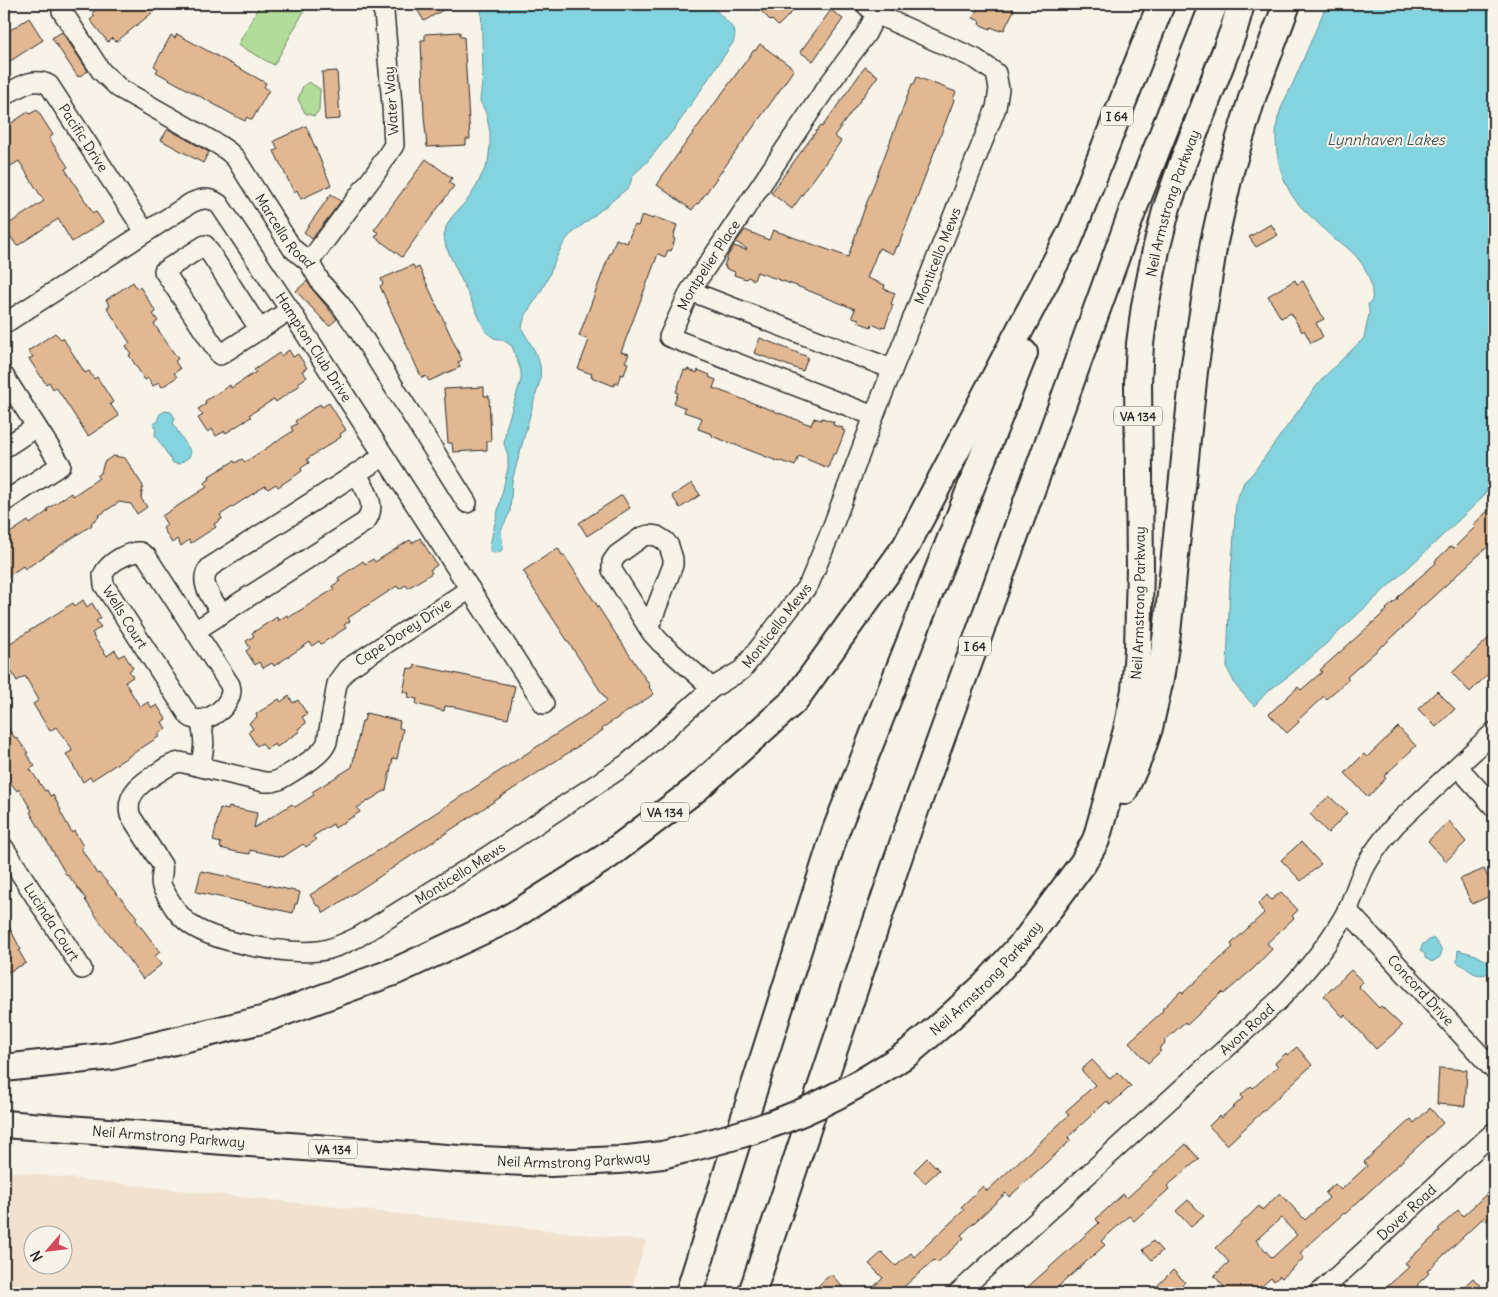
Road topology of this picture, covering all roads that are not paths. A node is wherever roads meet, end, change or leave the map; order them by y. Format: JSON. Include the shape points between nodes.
{"nodes":[{"id":1,"x":61,"y":4,"type":"edge"},
{"id":2,"x":379,"y":4,"type":"edge"},
{"id":3,"x":1161,"y":4,"type":"edge"},
{"id":4,"x":1214,"y":4,"type":"edge"},
{"id":5,"x":1241,"y":4,"type":"edge"},
{"id":6,"x":1287,"y":4,"type":"edge"},
{"id":7,"x":871,"y":9,"type":"edge"},
{"id":8,"x":4,"y":96,"type":"edge"},
{"id":9,"x":1073,"y":229,"type":"junction"},
{"id":10,"x":145,"y":232,"type":"junction"},
{"id":11,"x":309,"y":262,"type":"junction"},
{"id":12,"x":690,"y":292,"type":"junction"},
{"id":13,"x":290,"y":310,"type":"junction"},
{"id":14,"x":4,"y":324,"type":"edge"},
{"id":15,"x":260,"y":330,"type":"junction"},
{"id":16,"x":892,"y":369,"type":"junction"},
{"id":17,"x":4,"y":376,"type":"edge"},
{"id":18,"x":874,"y":416,"type":"junction"},
{"id":19,"x":36,"y":427,"type":"junction"},
{"id":20,"x":4,"y":448,"type":"edge"},
{"id":21,"x":384,"y":456,"type":"junction"},
{"id":22,"x":356,"y":474,"type":"junction"},
{"id":23,"x":4,"y":502,"type":"edge"},
{"id":24,"x":467,"y":503,"type":"dead end"},
{"id":25,"x":470,"y":589,"type":"junction"},
{"id":26,"x":222,"y":614,"type":"junction"},
{"id":27,"x":649,"y":627,"type":"dead end"},
{"id":28,"x":195,"y":631,"type":"junction"},
{"id":29,"x":712,"y":688,"type":"junction"},
{"id":30,"x":544,"y":704,"type":"dead end"},
{"id":31,"x":200,"y":720,"type":"junction"},
{"id":32,"x":1494,"y":732,"type":"edge"},
{"id":33,"x":200,"y":766,"type":"junction"},
{"id":34,"x":1458,"y":767,"type":"junction"},
{"id":35,"x":1494,"y":807,"type":"edge"},
{"id":36,"x":1096,"y":840,"type":"junction"},
{"id":37,"x":4,"y":848,"type":"edge"},
{"id":38,"x":162,"y":887,"type":"joint"},
{"id":39,"x":1347,"y":910,"type":"junction"},
{"id":40,"x":82,"y":969,"type":"dead end"},
{"id":41,"x":4,"y":1068,"type":"edge"},
{"id":42,"x":1494,"y":1070,"type":"edge"},
{"id":43,"x":4,"y":1124,"type":"edge"},
{"id":44,"x":1494,"y":1132,"type":"edge"},
{"id":45,"x":689,"y":1293,"type":"edge"},
{"id":46,"x":752,"y":1293,"type":"edge"},
{"id":47,"x":958,"y":1293,"type":"edge"},
{"id":48,"x":1318,"y":1293,"type":"edge"}],
"edges":[{"from":1,"to":11,"type":"street","name":"Marcella Road","via":[[62,11],[101,71],[119,88],[219,145],[236,159],[292,248]]},
{"from":2,"to":11,"type":"street","name":"Water Way","via":[[384,12],[394,145]]},
{"from":3,"to":9,"type":"highway","number":"I 64"},
{"from":4,"to":46,"type":"highway","number":"I 64","via":[[1134,208],[909,829]]},
{"from":5,"to":36,"type":"highway","name":"Neil Armstrong Parkway","number":"VA 134","via":[[1167,208],[1145,306],[1138,382],[1138,649],[1127,730]]},
{"from":6,"to":36,"type":"highway","via":[[1230,171],[1214,242],[1194,371],[1167,633],[1149,728],[1128,785]]},
{"from":7,"to":12,"type":"street","name":"Montpelier Place","via":[[866,34],[824,91]]},
{"from":7,"to":16,"type":"street","name":"Monticello Mews","via":[[976,59],[996,73],[999,89],[996,108]]},
{"from":8,"to":10,"type":"street","name":"Pacific Drive","via":[[28,83],[49,85]]},
{"from":9,"to":41,"type":"highway","number":"VA 134","via":[[906,546],[795,700],[696,789],[609,855],[508,919],[396,970],[262,1020],[112,1056]]},
{"from":9,"to":45,"type":"highway","number":"I 64","via":[[836,830]]},
{"from":10,"to":13,"type":"street","name":"Hampton Club Drive","via":[[197,200],[214,201],[224,210]]},
{"from":10,"to":14,"type":"street","name":"Hampton Club Drive"},
{"from":11,"to":24,"type":"street","name":"Marcella Road","via":[[321,283],[357,328]]},
{"from":12,"to":16,"type":"street"},
{"from":12,"to":18,"type":"street","name":"Montpelier Place","via":[[669,337]]},
{"from":13,"to":15,"type":"street"},
{"from":13,"to":21,"type":"street","name":"Hampton Club Drive"},
{"from":15,"to":15,"type":"street","via":[[220,356],[164,271],[205,245]]},
{"from":16,"to":18,"type":"street","name":"Monticello Mews"},
{"from":17,"to":19,"type":"street"},
{"from":18,"to":29,"type":"street","name":"Monticello Mews","via":[[809,584],[742,670]]},
{"from":19,"to":20,"type":"street"},
{"from":19,"to":23,"type":"street","via":[[61,465]]},
{"from":21,"to":22,"type":"street"},
{"from":21,"to":25,"type":"street","name":"Hampton Club Drive"},
{"from":22,"to":26,"type":"street","via":[[370,497],[370,515],[365,522]]},
{"from":22,"to":26,"type":"street","via":[[206,571],[205,584]]},
{"from":25,"to":30,"type":"street","name":"Hampton Club Drive"},
{"from":25,"to":33,"type":"street","name":"Cape Dorey Drive","via":[[347,669],[338,684],[326,746],[294,771],[269,782]]},
{"from":26,"to":28,"type":"street"},
{"from":27,"to":29,"type":"street","via":[[661,643]]},
{"from":28,"to":31,"type":"street","name":"Wells Court","via":[[231,689],[230,699],[224,707]]},
{"from":28,"to":31,"type":"street","name":"Wells Court","via":[[144,554],[129,553],[105,571],[104,585],[189,716]]},
{"from":29,"to":38,"type":"street","name":"Monticello Mews","via":[[627,764],[417,900],[338,946],[300,953],[261,948],[207,934],[185,921]]},
{"from":31,"to":33,"type":"street","via":[[205,746]]},
{"from":32,"to":34,"type":"street","name":"Avon Road"},
{"from":33,"to":38,"type":"street","name":"Cape Dorey Drive","via":[[184,762],[173,764],[139,786],[130,800],[131,818],[162,865]]},
{"from":34,"to":35,"type":"street"},
{"from":34,"to":39,"type":"street","name":"Avon Road","via":[[1384,838],[1363,871]]},
{"from":36,"to":43,"type":"highway","name":"Neil Armstrong Parkway","number":"VA 134","bridge":true,"via":[[1026,940],[985,985],[908,1052],[848,1090],[797,1115],[719,1141],[662,1155],[550,1162],[478,1160]]},
{"from":37,"to":40,"type":"street","name":"Lucinda Court"},
{"from":39,"to":42,"type":"street","name":"Concord Drive"},
{"from":39,"to":47,"type":"street","name":"Avon Road","via":[[1306,970],[1279,1000]]},
{"from":44,"to":48,"type":"street","name":"Dover Road"}]}
